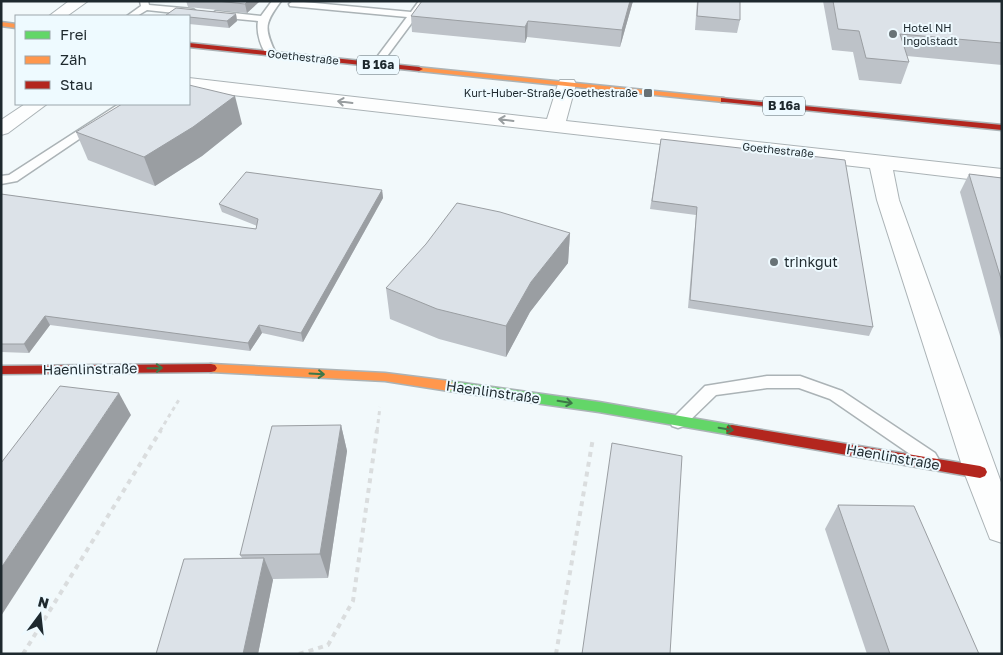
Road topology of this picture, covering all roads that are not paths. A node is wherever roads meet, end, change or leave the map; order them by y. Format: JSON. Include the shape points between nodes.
{"nodes":[{"id":1,"x":80,"y":1,"type":"edge"},
{"id":2,"x":277,"y":1,"type":"edge"},
{"id":3,"x":424,"y":1,"type":"edge"},
{"id":4,"x":144,"y":4,"type":"edge"},
{"id":5,"x":294,"y":4,"type":"dead end"},
{"id":6,"x":59,"y":15,"type":"edge"},
{"id":7,"x":132,"y":15,"type":"edge"},
{"id":8,"x":414,"y":15,"type":"junction"},
{"id":9,"x":262,"y":19,"type":"junction"},
{"id":10,"x":1,"y":24,"type":"edge"},
{"id":11,"x":15,"y":26,"type":"edge"},
{"id":12,"x":190,"y":45,"type":"edge"},
{"id":13,"x":272,"y":54,"type":"junction"},
{"id":14,"x":376,"y":65,"type":"junction"},
{"id":15,"x":190,"y":84,"type":"edge"},
{"id":16,"x":567,"y":84,"type":"junction"},
{"id":17,"x":36,"y":105,"type":"edge"},
{"id":18,"x":124,"y":105,"type":"edge"},
{"id":19,"x":555,"y":126,"type":"junction"},
{"id":20,"x":1002,"y":128,"type":"edge"},
{"id":21,"x":1,"y":129,"type":"edge"},
{"id":22,"x":880,"y":162,"type":"junction"},
{"id":23,"x":1002,"y":176,"type":"edge"},
{"id":24,"x":1,"y":180,"type":"edge"},
{"id":25,"x":1,"y":370,"type":"edge"},
{"id":26,"x":678,"y":421,"type":"junction"},
{"id":27,"x":938,"y":465,"type":"junction"},
{"id":28,"x":980,"y":472,"type":"junction"},
{"id":29,"x":1002,"y":528,"type":"edge"}],
"edges":[{"from":1,"to":6,"type":"street"},
{"from":2,"to":9,"type":"lane"},
{"from":3,"to":8,"type":"lane"},
{"from":4,"to":7,"type":"lane"},
{"from":4,"to":9,"type":"lane"},
{"from":5,"to":8,"type":"lane"},
{"from":8,"to":14,"type":"lane"},
{"from":9,"to":13,"type":"lane","via":[[264,40]]},
{"from":10,"to":11,"type":"main road"},
{"from":12,"to":13,"type":"main road","name":"Goethestraße","number":"B 16a"},
{"from":13,"to":14,"type":"main road","name":"Goethestraße","number":"B 16a"},
{"from":14,"to":16,"type":"main road","name":"Goethestraße","number":"B 16a"},
{"from":19,"to":15,"type":"street","name":"Goethestraße","one_way":true},
{"from":16,"to":19,"type":"street"},
{"from":16,"to":20,"type":"main road","name":"Goethestraße","number":"B 16a"},
{"from":17,"to":21,"type":"street"},
{"from":18,"to":24,"type":"lane","via":[[13,178]]},
{"from":19,"to":22,"type":"street","name":"Goethestraße"},
{"from":22,"to":23,"type":"street","name":"Goethestraße"},
{"from":22,"to":28,"type":"street","via":[[888,200]]},
{"from":25,"to":26,"type":"main road","name":"Haenlinstraße","one_way":true,"via":[[198,367],[385,377]]},
{"from":26,"to":27,"type":"main road","name":"Haenlinstraße","one_way":true},
{"from":26,"to":27,"type":"lane","via":[[711,390],[767,382],[800,382],[836,395]]},
{"from":27,"to":28,"type":"main road","name":"Haenlinstraße"},
{"from":28,"to":29,"type":"street"}]}
